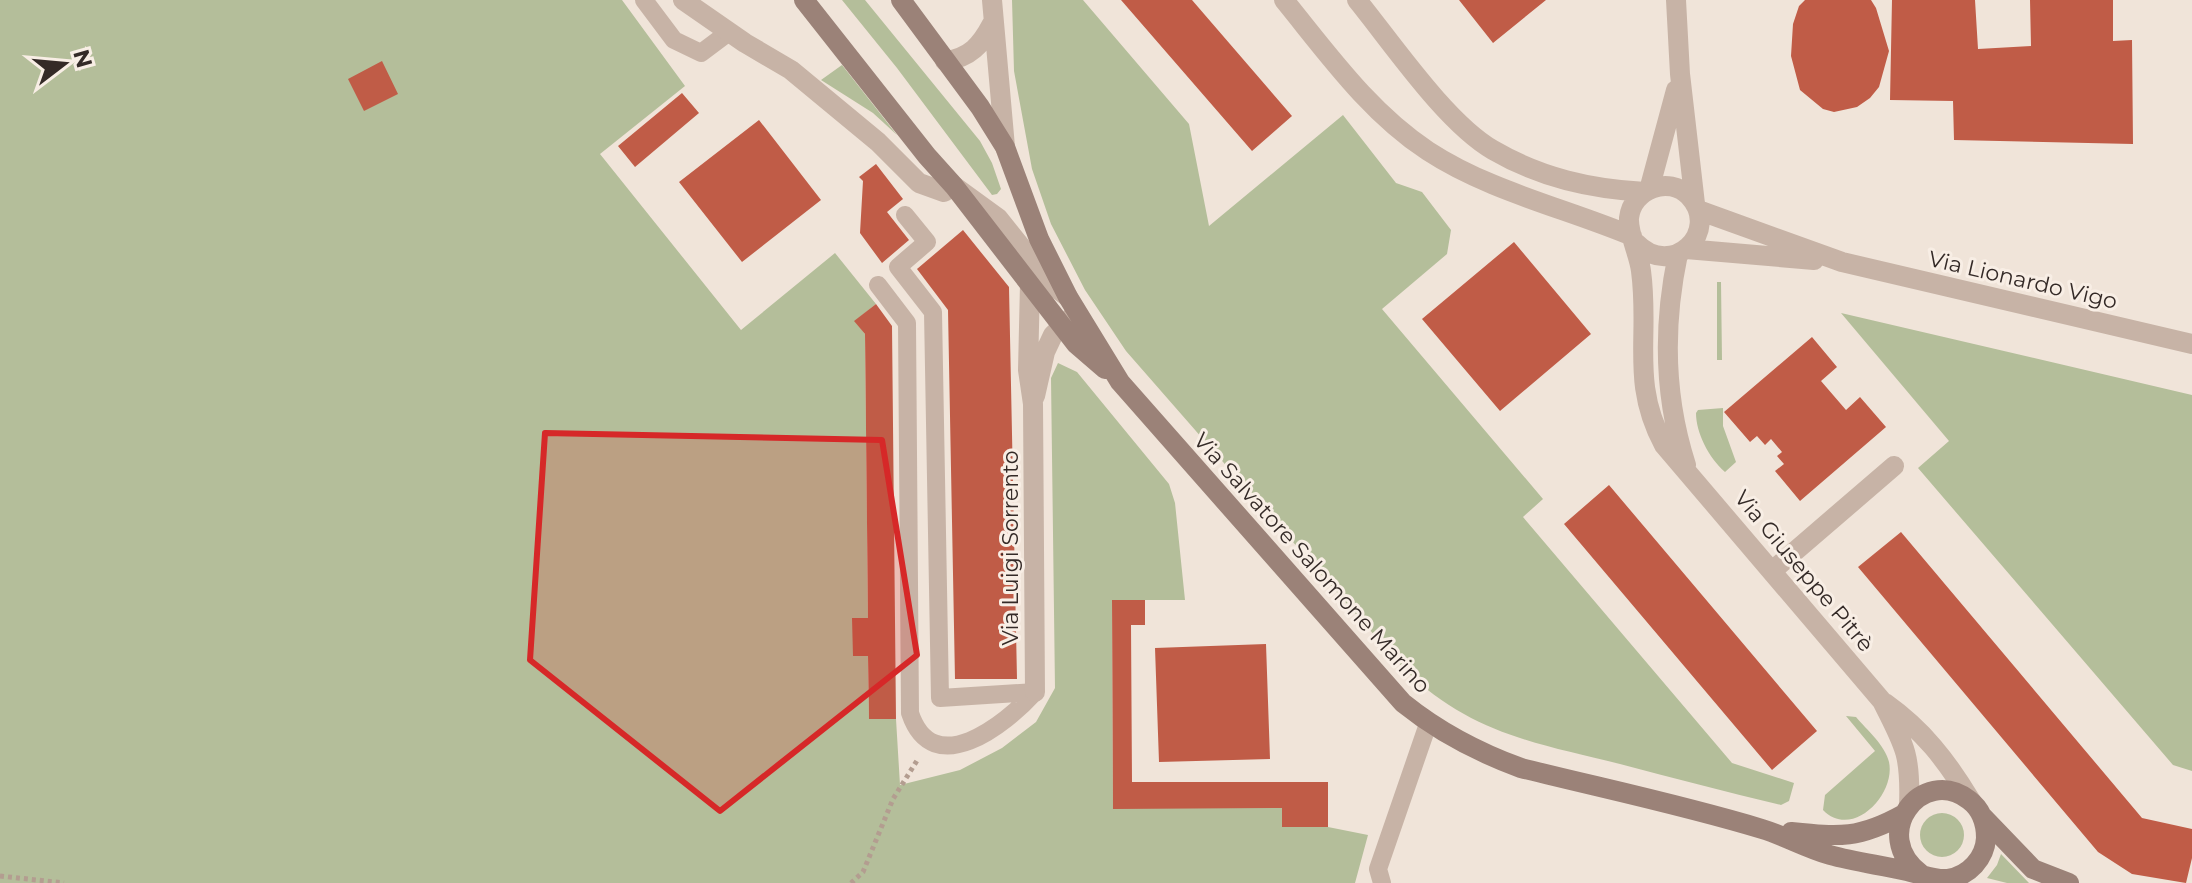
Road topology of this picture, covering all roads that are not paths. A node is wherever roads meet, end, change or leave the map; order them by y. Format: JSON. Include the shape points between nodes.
{"nodes":[{"id":1,"x":644,"y":0,"type":"edge"},
{"id":2,"x":683,"y":0,"type":"edge"},
{"id":3,"x":804,"y":0,"type":"edge"},
{"id":4,"x":901,"y":0,"type":"edge"},
{"id":5,"x":992,"y":0,"type":"edge"},
{"id":6,"x":1284,"y":0,"type":"edge"},
{"id":7,"x":1357,"y":0,"type":"edge"},
{"id":8,"x":1676,"y":0,"type":"edge"},
{"id":9,"x":992,"y":24,"type":"junction"},
{"id":10,"x":729,"y":32,"type":"junction"},
{"id":11,"x":945,"y":61,"type":"junction"},
{"id":12,"x":1680,"y":74,"type":"junction"},
{"id":13,"x":1005,"y":147,"type":"junction"},
{"id":14,"x":954,"y":186,"type":"junction"},
{"id":15,"x":1020,"y":190,"type":"junction"},
{"id":16,"x":1647,"y":191,"type":"junction"},
{"id":17,"x":1696,"y":207,"type":"junction"},
{"id":18,"x":905,"y":215,"type":"dead end"},
{"id":19,"x":992,"y":223,"type":"junction"},
{"id":20,"x":1634,"y":239,"type":"junction"},
{"id":21,"x":1682,"y":252,"type":"junction"},
{"id":22,"x":1842,"y":262,"type":"junction"},
{"id":23,"x":1030,"y":284,"type":"junction"},
{"id":24,"x":878,"y":285,"type":"dead end"},
{"id":25,"x":1069,"y":312,"type":"junction"},
{"id":26,"x":2192,"y":344,"type":"edge"},
{"id":27,"x":1033,"y":404,"type":"junction"},
{"id":28,"x":1894,"y":466,"type":"dead end"},
{"id":29,"x":1689,"y":473,"type":"junction"},
{"id":30,"x":1772,"y":571,"type":"junction"},
{"id":31,"x":1035,"y":692,"type":"junction"},
{"id":32,"x":1882,"y":701,"type":"junction"},
{"id":33,"x":1428,"y":724,"type":"junction"},
{"id":34,"x":1977,"y":809,"type":"junction"},
{"id":35,"x":1906,"y":810,"type":"junction"},
{"id":36,"x":1763,"y":830,"type":"junction"},
{"id":37,"x":1935,"y":878,"type":"edge"},
{"id":38,"x":1382,"y":883,"type":"edge"},
{"id":39,"x":2069,"y":883,"type":"edge"}],
"edges":[{"from":1,"to":10,"type":"lane","via":[[674,40],[701,53]]},
{"from":2,"to":10,"type":"street"},
{"from":3,"to":14,"type":"street","name":"Via Salvatore Salomone Marino"},
{"from":4,"to":11,"type":"street","name":"Via Salvatore Salomone Marino"},
{"from":5,"to":9,"type":"street"},
{"from":6,"to":20,"type":"street","via":[[1360,94],[1428,151],[1461,170]]},
{"from":7,"to":16,"type":"street","via":[[1458,122],[1493,150],[1554,178],[1610,190]]},
{"from":8,"to":12,"type":"street"},
{"from":9,"to":11,"type":"street","via":[[968,55]]},
{"from":9,"to":13,"type":"street"},
{"from":10,"to":14,"type":"street","via":[[791,70],[919,183],[944,192]]},
{"from":11,"to":13,"type":"street","name":"Via Salvatore Salomone Marino"},
{"from":12,"to":16,"type":"street"},
{"from":12,"to":17,"type":"street"},
{"from":13,"to":15,"type":"street","name":"Via Salvatore Salomone Marino"},
{"from":14,"to":19,"type":"street","name":"Via Salvatore Salomone Marino"},
{"from":15,"to":19,"type":"street"},
{"from":15,"to":25,"type":"street","name":"Via Salvatore Salomone Marino"},
{"from":16,"to":17,"type":"street","via":[[1677,188]]},
{"from":16,"to":20,"type":"street","via":[[1629,215]]},
{"from":17,"to":21,"type":"street","via":[[1698,232]]},
{"from":17,"to":22,"type":"street"},
{"from":18,"to":31,"type":"lane","via":[[927,242],[898,267],[933,312],[940,698]]},
{"from":19,"to":23,"type":"street","name":"Via Salvatore Salomone Marino"},
{"from":19,"to":25,"type":"street","via":[[1050,283]]},
{"from":20,"to":21,"type":"street","via":[[1660,257]]},
{"from":20,"to":29,"type":"street","name":"Via Giuseppe Pitrè","via":[[1643,293],[1646,402],[1664,445]]},
{"from":21,"to":22,"type":"street"},
{"from":21,"to":29,"type":"street","via":[[1669,308],[1668,373],[1672,414]]},
{"from":22,"to":26,"type":"street","name":"Via Lionardo Vigo"},
{"from":23,"to":25,"type":"street","name":"Via Salvatore Salomone Marino"},
{"from":23,"to":27,"type":"street","via":[[1028,370]]},
{"from":24,"to":31,"type":"lane","via":[[907,323],[910,713],[918,733],[945,746],[985,734]]},
{"from":25,"to":27,"type":"street","via":[[1045,352]]},
{"from":25,"to":33,"type":"street","name":"Via Salvatore Salomone Marino","via":[[1120,382],[1378,678]]},
{"from":27,"to":31,"type":"street","name":"Via Luigi Sorrento"},
{"from":28,"to":30,"type":"street"},
{"from":29,"to":30,"type":"street","name":"Via Giuseppe Pitrè"},
{"from":30,"to":32,"type":"street","name":"Via Giuseppe Pitrè"},
{"from":32,"to":34,"type":"street","via":[[1913,723]]},
{"from":32,"to":35,"type":"street","via":[[1907,750]]},
{"from":33,"to":36,"type":"street","name":"Via Salvatore Salomone Marino","via":[[1521,768]]},
{"from":33,"to":38,"type":"lane","via":[[1378,869]]},
{"from":34,"to":35,"type":"street","via":[[1946,791],[1932,792]]},
{"from":34,"to":37,"type":"street","via":[[1985,844],[1981,857],[1960,875]]},
{"from":34,"to":39,"type":"street","via":[[2033,869]]},
{"from":35,"to":36,"type":"street","via":[[1853,836]]},
{"from":35,"to":37,"type":"street","via":[[1900,848],[1912,867]]},
{"from":36,"to":37,"type":"street","via":[[1829,855]]}]}
